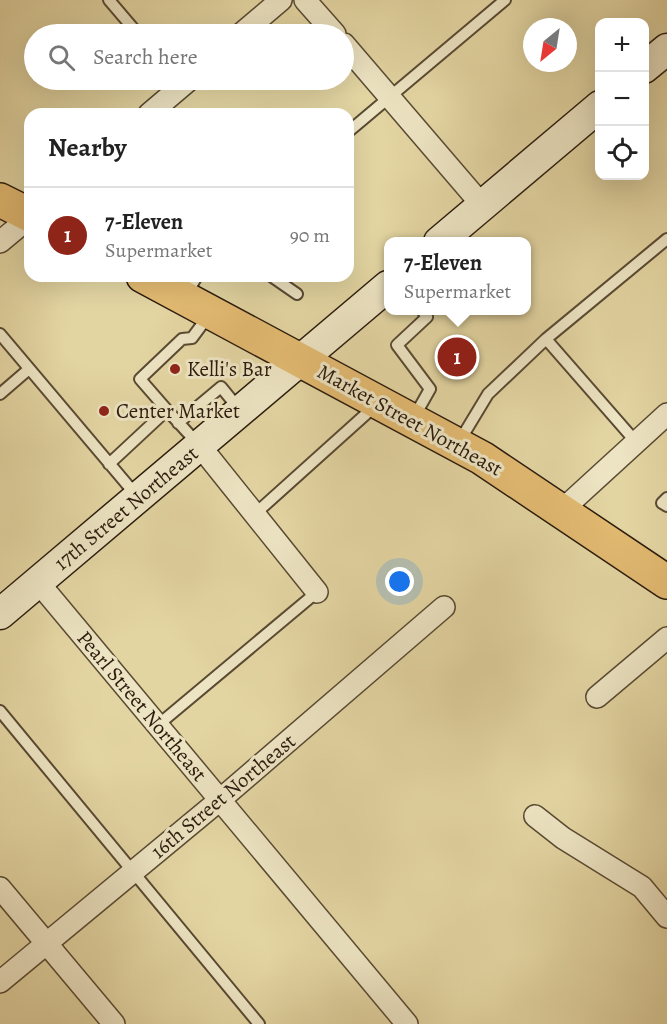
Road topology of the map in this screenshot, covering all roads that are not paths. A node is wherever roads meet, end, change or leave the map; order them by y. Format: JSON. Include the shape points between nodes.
{"nodes":[{"id":1,"x":109,"y":0,"type":"edge"},
{"id":2,"x":281,"y":0,"type":"edge"},
{"id":3,"x":305,"y":0,"type":"edge"},
{"id":4,"x":505,"y":0,"type":"edge"},
{"id":5,"x":129,"y":24,"type":"edge"},
{"id":6,"x":253,"y":24,"type":"edge"},
{"id":7,"x":326,"y":24,"type":"edge"},
{"id":8,"x":667,"y":49,"type":"edge"},
{"id":9,"x":354,"y":56,"type":"edge"},
{"id":10,"x":649,"y":65,"type":"edge"},
{"id":11,"x":174,"y":90,"type":"edge"},
{"id":12,"x":390,"y":97,"type":"junction"},
{"id":13,"x":155,"y":108,"type":"edge"},
{"id":14,"x":595,"y":110,"type":"edge"},
{"id":15,"x":354,"y":127,"type":"edge"},
{"id":16,"x":0,"y":200,"type":"edge"},
{"id":17,"x":482,"y":205,"type":"junction"},
{"id":18,"x":24,"y":213,"type":"edge"},
{"id":19,"x":24,"y":221,"type":"edge"},
{"id":20,"x":446,"y":237,"type":"edge"},
{"id":21,"x":667,"y":238,"type":"edge"},
{"id":22,"x":0,"y":242,"type":"edge"},
{"id":23,"x":160,"y":282,"type":"edge"},
{"id":24,"x":280,"y":282,"type":"edge"},
{"id":25,"x":384,"y":289,"type":"edge"},
{"id":26,"x":297,"y":294,"type":"dead end"},
{"id":27,"x":198,"y":295,"type":"edge"},
{"id":28,"x":426,"y":315,"type":"edge"},
{"id":29,"x":0,"y":334,"type":"edge"},
{"id":30,"x":546,"y":339,"type":"junction"},
{"id":31,"x":301,"y":360,"type":"junction"},
{"id":32,"x":29,"y":369,"type":"junction"},
{"id":33,"x":0,"y":394,"type":"edge"},
{"id":34,"x":379,"y":402,"type":"junction"},
{"id":35,"x":167,"y":410,"type":"junction"},
{"id":36,"x":241,"y":411,"type":"junction"},
{"id":37,"x":667,"y":414,"type":"edge"},
{"id":38,"x":413,"y":419,"type":"junction"},
{"id":39,"x":178,"y":423,"type":"junction"},
{"id":40,"x":636,"y":442,"type":"junction"},
{"id":41,"x":458,"y":444,"type":"junction"},
{"id":42,"x":200,"y":446,"type":"junction"},
{"id":43,"x":110,"y":464,"type":"junction"},
{"id":44,"x":138,"y":498,"type":"junction"},
{"id":45,"x":667,"y":498,"type":"edge"},
{"id":46,"x":667,"y":506,"type":"edge"},
{"id":47,"x":562,"y":510,"type":"junction"},
{"id":48,"x":256,"y":513,"type":"junction"},
{"id":49,"x":38,"y":582,"type":"junction"},
{"id":50,"x":667,"y":582,"type":"edge"},
{"id":51,"x":317,"y":592,"type":"joint"},
{"id":52,"x":444,"y":607,"type":"dead end"},
{"id":53,"x":0,"y":614,"type":"edge"},
{"id":54,"x":667,"y":638,"type":"edge"},
{"id":55,"x":597,"y":697,"type":"dead end"},
{"id":56,"x":0,"y":711,"type":"edge"},
{"id":57,"x":158,"y":725,"type":"junction"},
{"id":58,"x":221,"y":799,"type":"junction"},
{"id":59,"x":535,"y":816,"type":"dead end"},
{"id":60,"x":133,"y":872,"type":"junction"},
{"id":61,"x":0,"y":888,"type":"edge"},
{"id":62,"x":667,"y":916,"type":"edge"},
{"id":63,"x":46,"y":944,"type":"junction"},
{"id":64,"x":0,"y":982,"type":"edge"},
{"id":65,"x":114,"y":1024,"type":"edge"},
{"id":66,"x":260,"y":1024,"type":"edge"},
{"id":67,"x":407,"y":1024,"type":"edge"}],
"edges":[{"from":1,"to":5,"type":"lane"},
{"from":2,"to":6,"type":"street"},
{"from":3,"to":7,"type":"street"},
{"from":4,"to":12,"type":"lane"},
{"from":8,"to":10,"type":"main road"},
{"from":9,"to":12,"type":"street"},
{"from":11,"to":13,"type":"street"},
{"from":12,"to":15,"type":"lane"},
{"from":12,"to":17,"type":"street"},
{"from":14,"to":17,"type":"main road"},
{"from":16,"to":18,"type":"main road"},
{"from":17,"to":20,"type":"main road"},
{"from":19,"to":22,"type":"street"},
{"from":21,"to":30,"type":"lane"},
{"from":23,"to":27,"type":"main road","name":"Market Street Northeast"},
{"from":24,"to":26,"type":"lane"},
{"from":25,"to":31,"type":"main road","name":"17th Street Northeast"},
{"from":27,"to":31,"type":"main road","name":"Market Street Northeast"},
{"from":27,"to":35,"type":"lane","via":[[192,338],[182,339],[140,379]]},
{"from":28,"to":38,"type":"lane","via":[[397,345],[430,389]]},
{"from":29,"to":32,"type":"lane"},
{"from":30,"to":40,"type":"lane"},
{"from":30,"to":41,"type":"lane","via":[[488,394]]},
{"from":31,"to":34,"type":"main road","name":"Market Street Northeast"},
{"from":31,"to":36,"type":"main road","name":"17th Street Northeast"},
{"from":32,"to":33,"type":"lane"},
{"from":32,"to":43,"type":"lane"},
{"from":34,"to":38,"type":"main road","name":"Market Street Northeast"},
{"from":34,"to":48,"type":"lane"},
{"from":35,"to":39,"type":"lane"},
{"from":35,"to":43,"type":"lane"},
{"from":36,"to":39,"type":"lane","via":[[221,387]]},
{"from":36,"to":42,"type":"main road","name":"17th Street Northeast"},
{"from":37,"to":40,"type":"street"},
{"from":38,"to":41,"type":"main road","name":"Market Street Northeast"},
{"from":39,"to":42,"type":"lane"},
{"from":40,"to":47,"type":"street"},
{"from":41,"to":47,"type":"main road","name":"Market Street Northeast"},
{"from":42,"to":44,"type":"main road","name":"17th Street Northeast"},
{"from":42,"to":48,"type":"street"},
{"from":43,"to":44,"type":"lane"},
{"from":44,"to":49,"type":"main road","name":"17th Street Northeast"},
{"from":45,"to":46,"type":"lane","via":[[662,503]]},
{"from":47,"to":50,"type":"main road","name":"Market Street Northeast"},
{"from":48,"to":51,"type":"street"},
{"from":49,"to":53,"type":"main road","name":"17th Street Northeast"},
{"from":49,"to":57,"type":"street","name":"Pearl Street Northeast"},
{"from":51,"to":57,"type":"lane"},
{"from":52,"to":58,"type":"street","name":"16th Street Northeast"},
{"from":54,"to":55,"type":"street"},
{"from":56,"to":60,"type":"lane"},
{"from":57,"to":58,"type":"street","name":"Pearl Street Northeast"},
{"from":58,"to":60,"type":"street","name":"16th Street Northeast"},
{"from":58,"to":67,"type":"street","name":"Pearl Street Northeast"},
{"from":59,"to":62,"type":"street","via":[[642,887]]},
{"from":60,"to":63,"type":"street","name":"16th Street Northeast"},
{"from":60,"to":66,"type":"lane"},
{"from":61,"to":63,"type":"street"},
{"from":63,"to":64,"type":"street","name":"16th Street Northeast"},
{"from":63,"to":65,"type":"street"}]}
